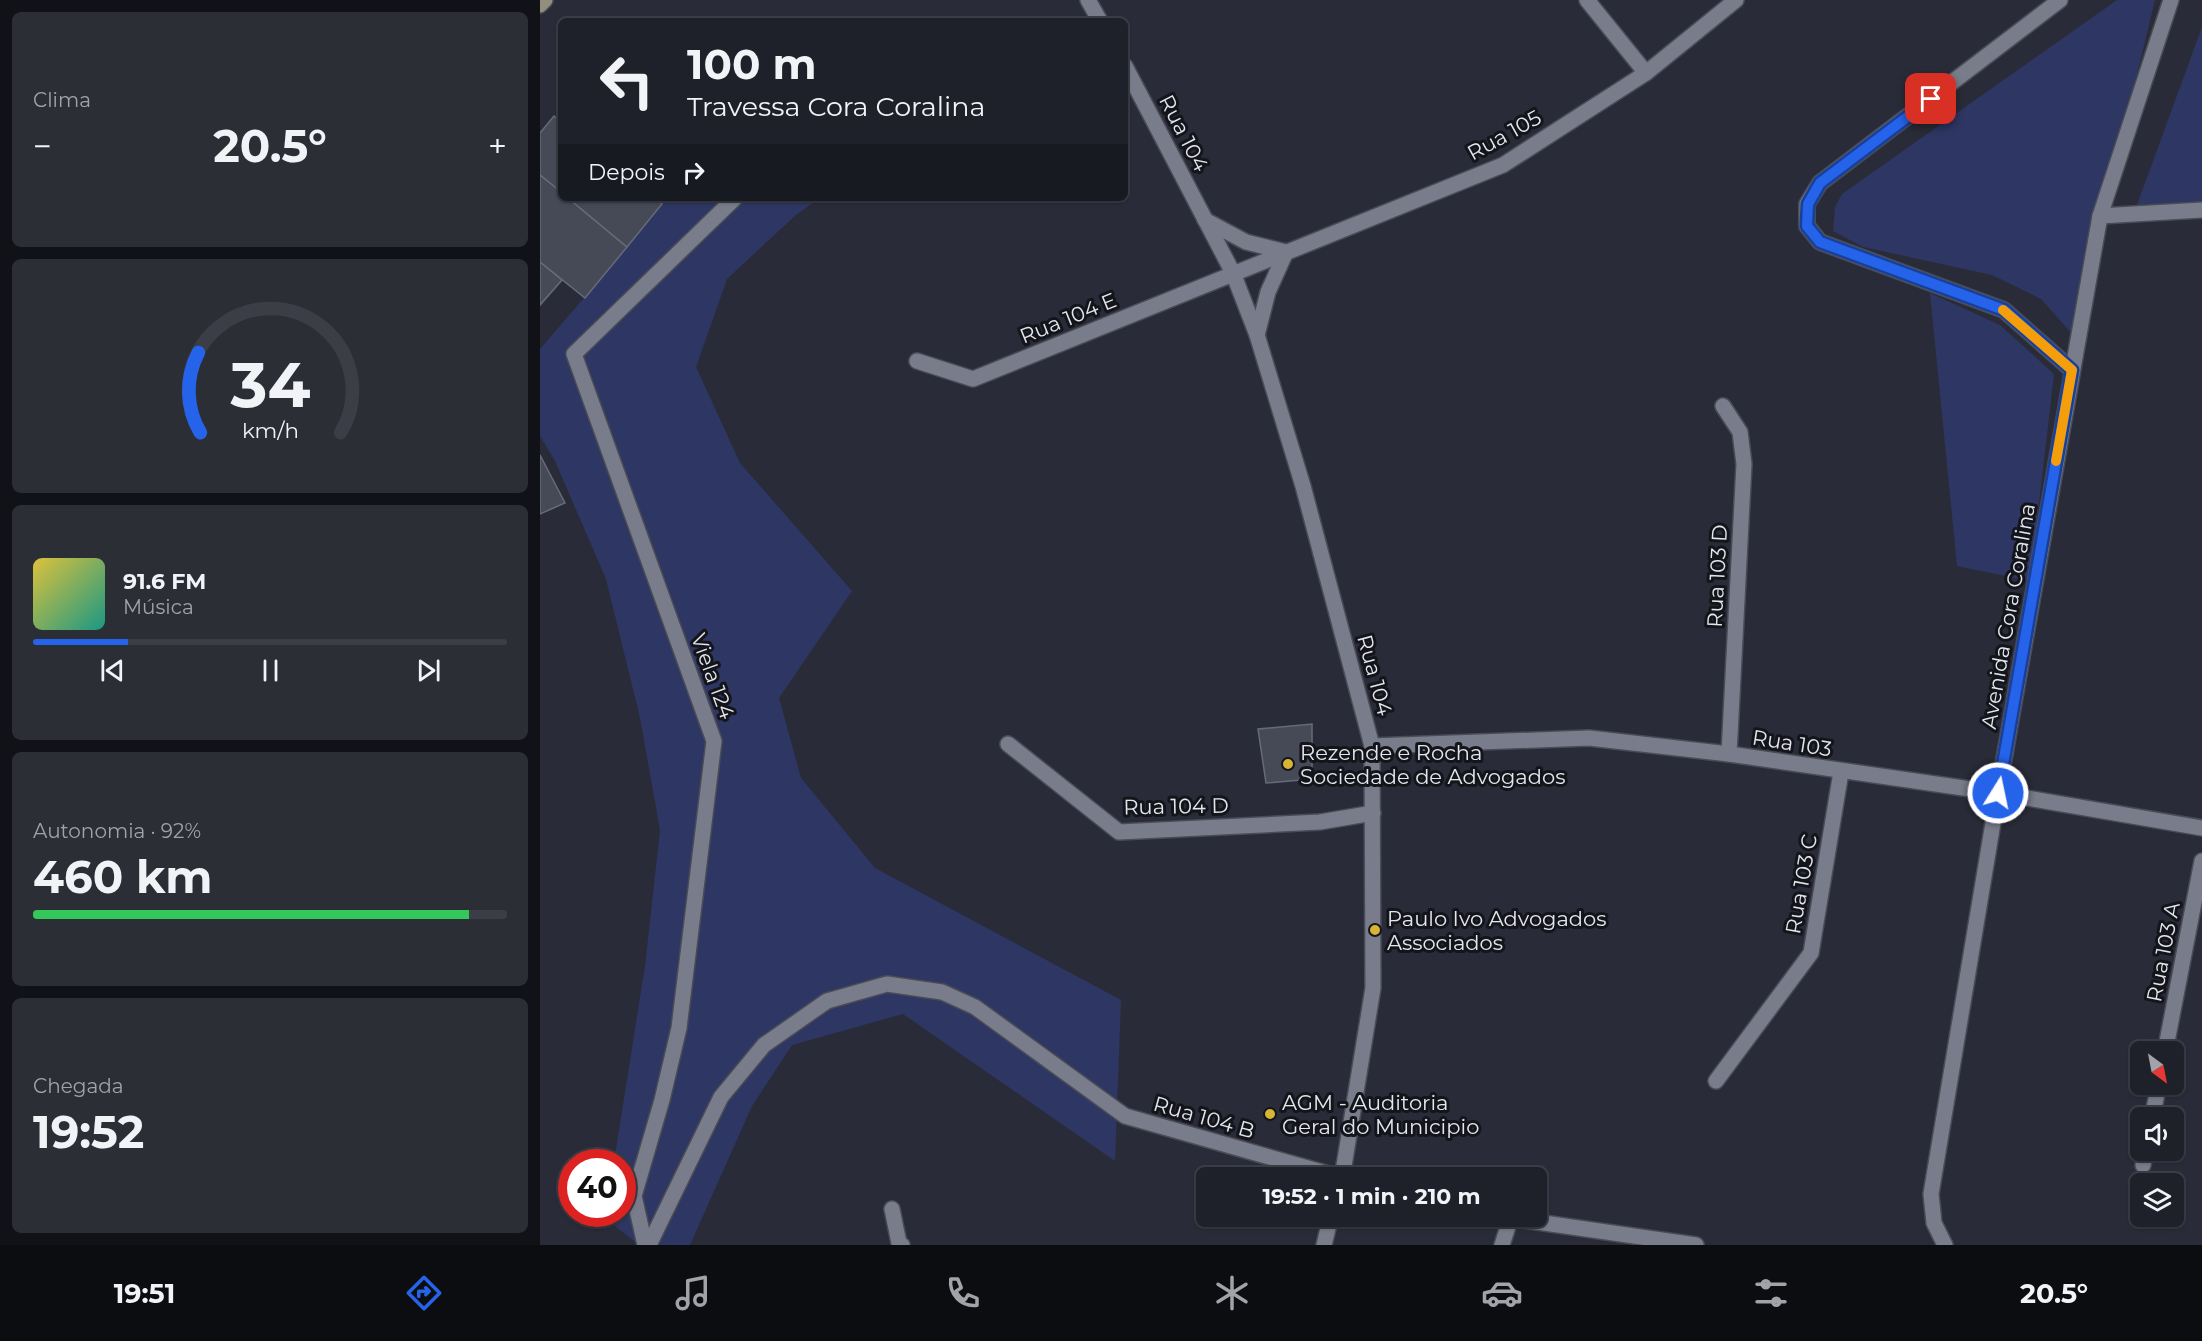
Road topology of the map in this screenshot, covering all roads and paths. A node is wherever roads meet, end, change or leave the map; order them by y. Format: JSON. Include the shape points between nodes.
{"nodes":[{"id":1,"x":544,"y":0,"type":"edge"},
{"id":2,"x":1088,"y":0,"type":"edge"},
{"id":3,"x":1587,"y":0,"type":"edge"},
{"id":4,"x":1736,"y":0,"type":"edge"},
{"id":5,"x":2060,"y":0,"type":"edge"},
{"id":6,"x":2171,"y":0,"type":"edge"},
{"id":7,"x":540,"y":5,"type":"edge"},
{"id":8,"x":1098,"y":18,"type":"edge"},
{"id":9,"x":1128,"y":72,"type":"edge"},
{"id":10,"x":1646,"y":73,"type":"junction"},
{"id":11,"x":732,"y":201,"type":"edge"},
{"id":12,"x":2202,"y":210,"type":"edge"},
{"id":13,"x":2100,"y":216,"type":"junction"},
{"id":14,"x":1205,"y":220,"type":"junction"},
{"id":15,"x":1286,"y":252,"type":"junction"},
{"id":16,"x":1233,"y":273,"type":"junction"},
{"id":17,"x":1257,"y":335,"type":"junction"},
{"id":18,"x":917,"y":361,"type":"dead end"},
{"id":19,"x":2072,"y":370,"type":"junction"},
{"id":20,"x":1723,"y":405,"type":"dead end"},
{"id":21,"x":1008,"y":744,"type":"dead end"},
{"id":22,"x":1372,"y":746,"type":"junction"},
{"id":23,"x":1729,"y":754,"type":"junction"},
{"id":24,"x":1841,"y":772,"type":"junction"},
{"id":25,"x":1998,"y":793,"type":"junction"},
{"id":26,"x":1373,"y":813,"type":"junction"},
{"id":27,"x":2202,"y":828,"type":"edge"},
{"id":28,"x":2202,"y":861,"type":"edge"},
{"id":29,"x":2167,"y":1041,"type":"edge"},
{"id":30,"x":1716,"y":1081,"type":"dead end"},
{"id":31,"x":1306,"y":1167,"type":"edge"},
{"id":32,"x":1344,"y":1167,"type":"edge"},
{"id":33,"x":892,"y":1209,"type":"dead end"},
{"id":34,"x":1547,"y":1224,"type":"edge"},
{"id":35,"x":1328,"y":1227,"type":"edge"},
{"id":36,"x":1503,"y":1227,"type":"edge"},
{"id":37,"x":647,"y":1245,"type":"edge"},
{"id":38,"x":902,"y":1245,"type":"edge"},
{"id":39,"x":1324,"y":1245,"type":"edge"},
{"id":40,"x":1502,"y":1245,"type":"edge"},
{"id":41,"x":1696,"y":1245,"type":"edge"},
{"id":42,"x":1945,"y":1245,"type":"edge"}],
"edges":[{"from":1,"to":7,"type":"main road"},
{"from":2,"to":8,"type":"street"},
{"from":3,"to":10,"type":"street"},
{"from":4,"to":10,"type":"street","name":"Rua 105"},
{"from":5,"to":19,"type":"street","via":[[1820,183],[1808,204],[1807,226],[1820,242],[2004,310]]},
{"from":6,"to":13,"type":"street","name":"Avenida Cora Coralina"},
{"from":9,"to":14,"type":"street","name":"Rua 104"},
{"from":10,"to":15,"type":"street","name":"Rua 105","via":[[1503,165]]},
{"from":11,"to":37,"type":"street","name":"Viela 124","via":[[574,354],[714,741],[679,1028],[634,1196]]},
{"from":12,"to":13,"type":"street"},
{"from":13,"to":19,"type":"street","name":"Avenida Cora Coralina"},
{"from":14,"to":15,"type":"street","via":[[1246,242]]},
{"from":14,"to":16,"type":"street","name":"Rua 104"},
{"from":15,"to":16,"type":"street","name":"Rua 105"},
{"from":15,"to":17,"type":"street","via":[[1268,292]]},
{"from":16,"to":17,"type":"street","name":"Rua 104"},
{"from":16,"to":18,"type":"street","name":"Rua 104 E","via":[[973,379]]},
{"from":17,"to":22,"type":"street","name":"Rua 104","via":[[1303,486]]},
{"from":19,"to":25,"type":"street","name":"Avenida Cora Coralina"},
{"from":20,"to":23,"type":"street","name":"Rua 103 D","via":[[1740,432],[1744,464]]},
{"from":21,"to":26,"type":"street","name":"Rua 104 D","via":[[1119,832],[1320,822]]},
{"from":22,"to":23,"type":"street","name":"Rua 103","via":[[1589,738]]},
{"from":22,"to":26,"type":"street","name":"Rua 104"},
{"from":23,"to":24,"type":"street","name":"Rua 103"},
{"from":24,"to":25,"type":"street","name":"Rua 103"},
{"from":24,"to":30,"type":"street","name":"Rua 103 C","via":[[1811,953]]},
{"from":25,"to":27,"type":"street","name":"Rua 103"},
{"from":25,"to":42,"type":"street","name":"Avenida Cora Coralina","via":[[1931,1194],[1934,1223]]},
{"from":26,"to":32,"type":"street","name":"Rua 104","via":[[1373,988]]},
{"from":28,"to":29,"type":"street","name":"Rua 103 A"},
{"from":31,"to":37,"type":"street","name":"Rua 104 B","via":[[1125,1116],[975,1007],[942,992],[886,984],[827,1001],[764,1045],[721,1097]]},
{"from":33,"to":38,"type":"street"},
{"from":34,"to":41,"type":"street"},
{"from":35,"to":39,"type":"street"},
{"from":36,"to":40,"type":"street"}]}
